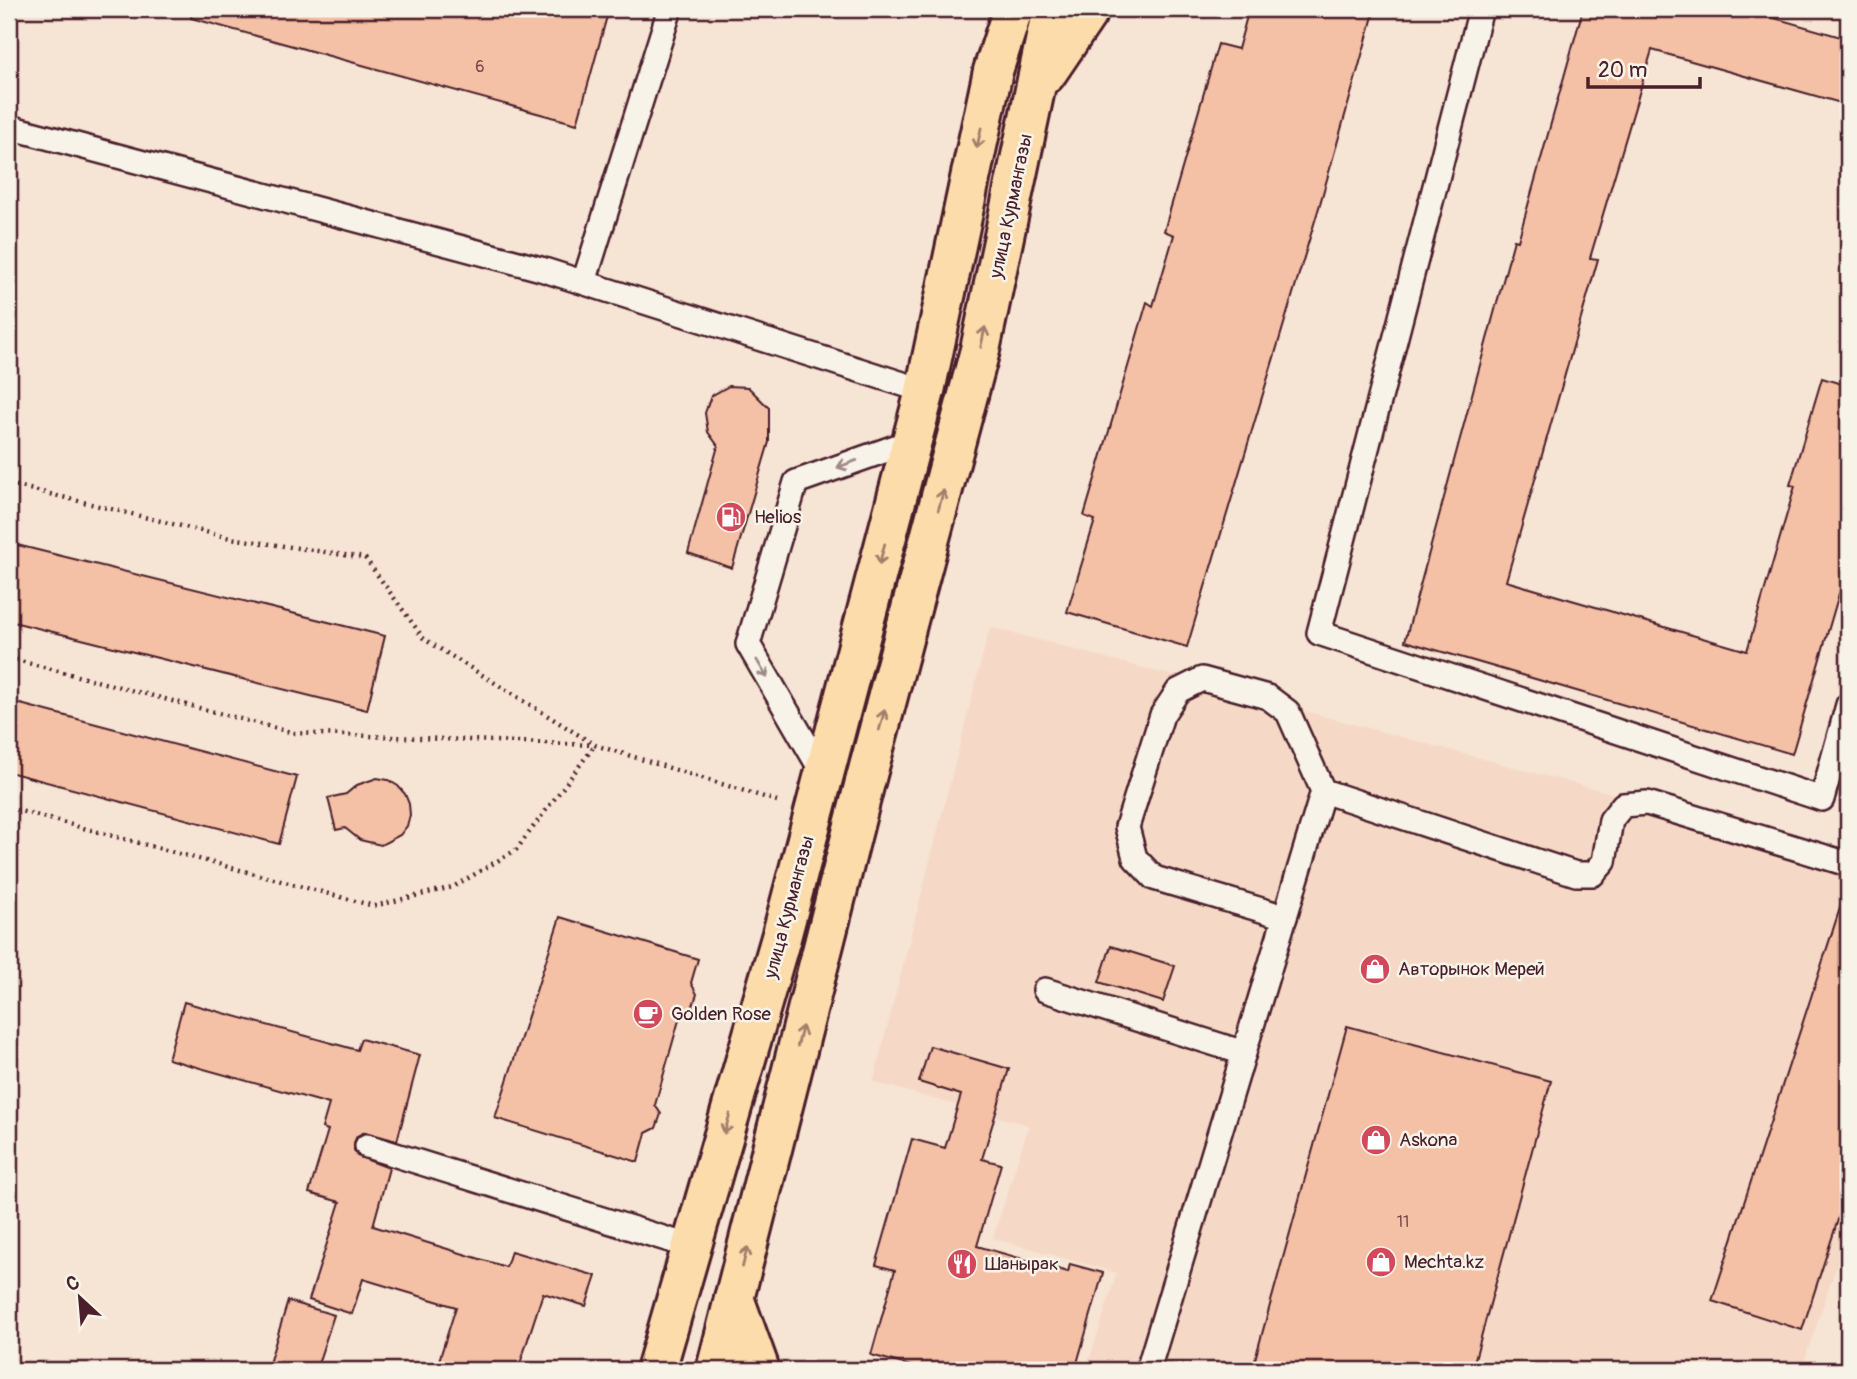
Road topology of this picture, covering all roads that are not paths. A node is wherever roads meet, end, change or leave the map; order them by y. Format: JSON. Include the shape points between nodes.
{"nodes":[{"id":1,"x":985,"y":9,"type":"edge"},
{"id":2,"x":1013,"y":9,"type":"edge"},
{"id":3,"x":1052,"y":9,"type":"edge"},
{"id":4,"x":1090,"y":9,"type":"edge"},
{"id":5,"x":1481,"y":9,"type":"edge"},
{"id":6,"x":668,"y":15,"type":"dead end"},
{"id":7,"x":993,"y":71,"type":"junction"},
{"id":8,"x":1035,"y":91,"type":"junction"},
{"id":9,"x":9,"y":127,"type":"edge"},
{"id":10,"x":584,"y":282,"type":"junction"},
{"id":11,"x":925,"y":391,"type":"junction"},
{"id":12,"x":912,"y":441,"type":"junction"},
{"id":13,"x":953,"y":452,"type":"junction"},
{"id":14,"x":1848,"y":705,"type":"edge"},
{"id":15,"x":827,"y":764,"type":"junction"},
{"id":16,"x":870,"y":764,"type":"junction"},
{"id":17,"x":1323,"y":791,"type":"junction"},
{"id":18,"x":1848,"y":864,"type":"edge"},
{"id":19,"x":1285,"y":917,"type":"junction"},
{"id":20,"x":1045,"y":990,"type":"dead end"},
{"id":21,"x":1244,"y":1053,"type":"junction"},
{"id":22,"x":740,"y":1081,"type":"junction"},
{"id":23,"x":786,"y":1093,"type":"junction"},
{"id":24,"x":367,"y":1146,"type":"dead end"},
{"id":25,"x":692,"y":1247,"type":"junction"},
{"id":26,"x":734,"y":1298,"type":"junction"},
{"id":27,"x":656,"y":1370,"type":"edge"},
{"id":28,"x":716,"y":1370,"type":"edge"},
{"id":29,"x":760,"y":1370,"type":"edge"},
{"id":30,"x":1148,"y":1370,"type":"edge"}],
"edges":[{"from":1,"to":7,"type":"main road"},
{"from":2,"to":7,"type":"main road"},
{"from":3,"to":8,"type":"main road","name":"улица Курмангазы"},
{"from":4,"to":8,"type":"main road"},
{"from":5,"to":14,"type":"lane","via":[[1319,633],[1822,799]]},
{"from":6,"to":10,"type":"lane"},
{"from":7,"to":11,"type":"main road","one_way":true},
{"from":13,"to":8,"type":"main road","name":"улица Курмангазы","one_way":true,"via":[[980,351]]},
{"from":9,"to":10,"type":"lane"},
{"from":10,"to":11,"type":"lane"},
{"from":11,"to":12,"type":"main road","name":"улица Курмангазы"},
{"from":12,"to":13,"type":"main road","via":[[929,460]]},
{"from":12,"to":15,"type":"main road","name":"улица Курмангазы","one_way":true},
{"from":12,"to":15,"type":"lane","one_way":true,"via":[[796,482],[748,644]]},
{"from":16,"to":13,"type":"main road","one_way":true},
{"from":15,"to":16,"type":"main road","via":[[841,746],[853,747]]},
{"from":15,"to":22,"type":"main road","name":"улица Курмангазы"},
{"from":23,"to":16,"type":"main road","one_way":true},
{"from":17,"to":18,"type":"lane","via":[[1576,874],[1593,874],[1604,862],[1611,820],[1623,805],[1647,803]]},
{"from":17,"to":19,"type":"lane"},
{"from":17,"to":19,"type":"lane","via":[[1288,712],[1268,697],[1202,679],[1178,691],[1162,715],[1127,827],[1135,858],[1154,878]]},
{"from":19,"to":21,"type":"lane"},
{"from":20,"to":21,"type":"lane"},
{"from":21,"to":30,"type":"lane"},
{"from":22,"to":23,"type":"main road","via":[[760,1101]]},
{"from":22,"to":25,"type":"main road","name":"улица Курмангазы","one_way":true},
{"from":26,"to":23,"type":"main road","one_way":true},
{"from":24,"to":25,"type":"lane"},
{"from":25,"to":27,"type":"main road","name":"улица Курмангазы"},
{"from":26,"to":28,"type":"main road"},
{"from":26,"to":29,"type":"main road"}]}
